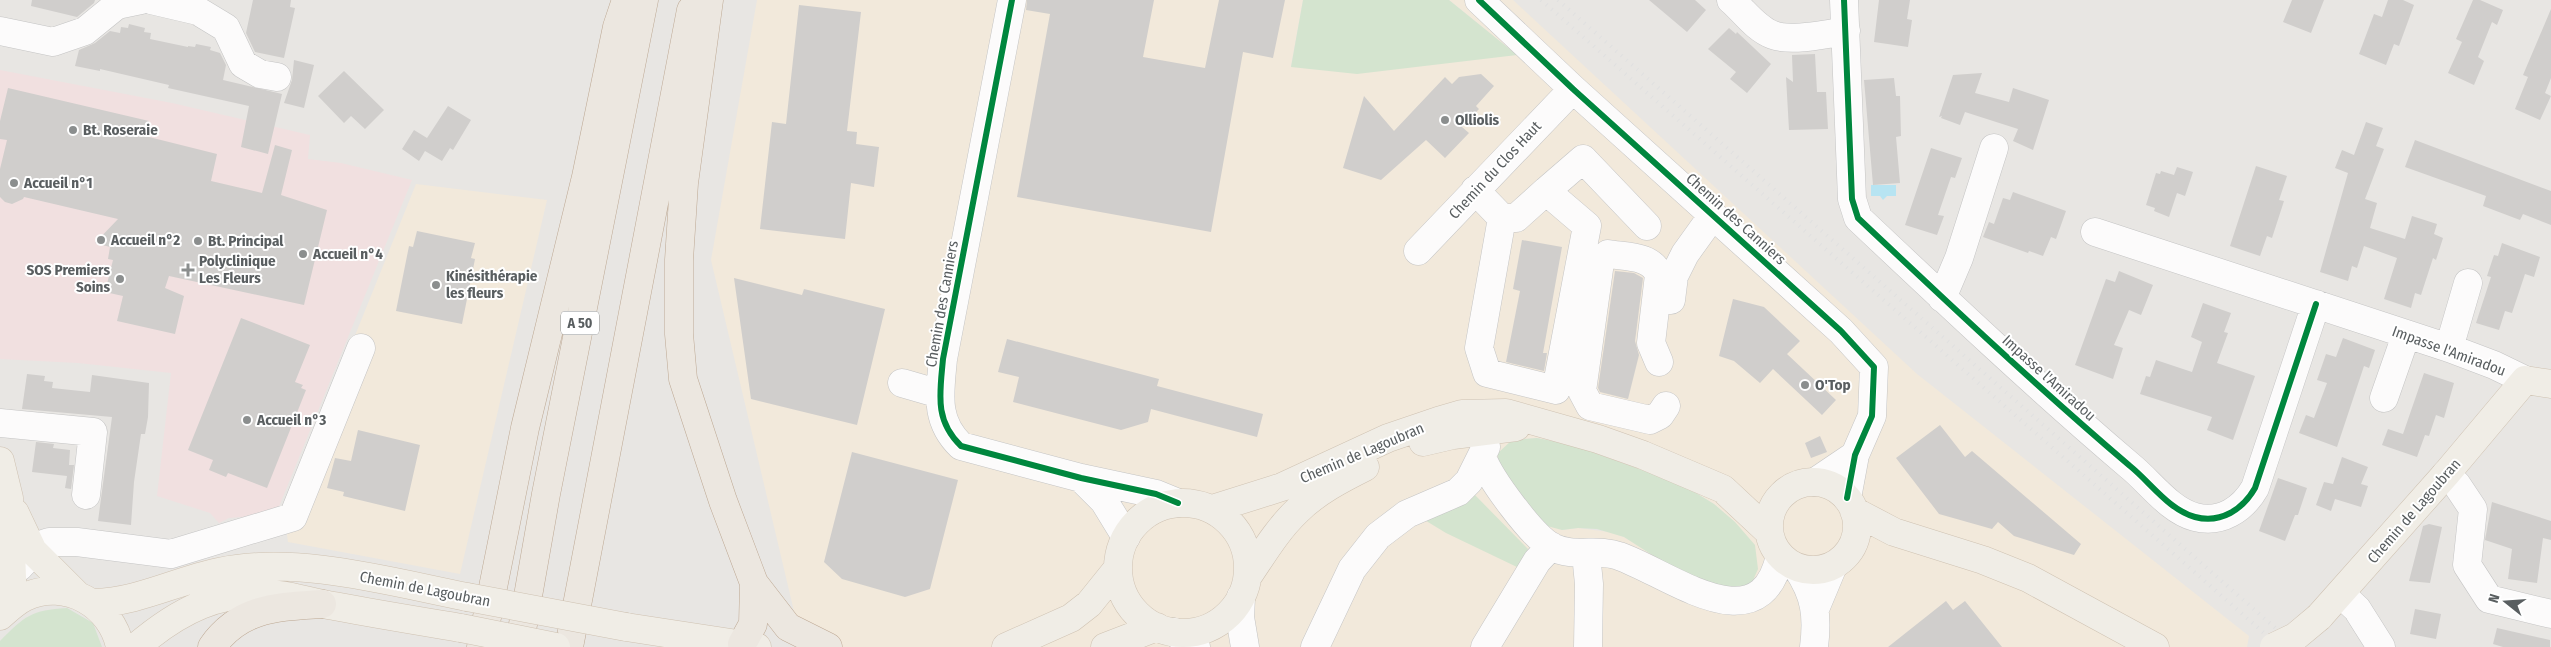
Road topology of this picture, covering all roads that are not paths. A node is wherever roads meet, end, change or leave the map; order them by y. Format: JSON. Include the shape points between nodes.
{"nodes":[{"id":1,"x":141,"y":0,"type":"edge"},
{"id":2,"x":151,"y":0,"type":"edge"},
{"id":3,"x":626,"y":0,"type":"edge"},
{"id":4,"x":644,"y":0,"type":"edge"},
{"id":5,"x":692,"y":0,"type":"edge"},
{"id":6,"x":709,"y":0,"type":"edge"},
{"id":7,"x":1012,"y":0,"type":"edge"},
{"id":8,"x":1479,"y":0,"type":"edge"},
{"id":9,"x":1731,"y":0,"type":"edge"},
{"id":10,"x":1844,"y":0,"type":"edge"},
{"id":11,"x":0,"y":31,"type":"edge"},
{"id":12,"x":1846,"y":31,"type":"junction"},
{"id":13,"x":277,"y":77,"type":"dead end"},
{"id":14,"x":1573,"y":89,"type":"junction"},
{"id":15,"x":1994,"y":148,"type":"dead end"},
{"id":16,"x":1475,"y":190,"type":"junction"},
{"id":17,"x":1546,"y":191,"type":"junction"},
{"id":18,"x":1713,"y":215,"type":"junction"},
{"id":19,"x":1502,"y":218,"type":"junction"},
{"id":20,"x":1647,"y":226,"type":"dead end"},
{"id":21,"x":2095,"y":232,"type":"dead end"},
{"id":22,"x":1418,"y":251,"type":"dead end"},
{"id":23,"x":2468,"y":283,"type":"dead end"},
{"id":24,"x":1942,"y":298,"type":"junction"},
{"id":25,"x":1671,"y":300,"type":"dead end"},
{"id":26,"x":2316,"y":304,"type":"junction"},
{"id":27,"x":2406,"y":335,"type":"junction"},
{"id":28,"x":361,"y":348,"type":"dead end"},
{"id":29,"x":2449,"y":348,"type":"junction"},
{"id":30,"x":1659,"y":362,"type":"dead end"},
{"id":31,"x":2525,"y":380,"type":"junction"},
{"id":32,"x":902,"y":383,"type":"dead end"},
{"id":33,"x":2551,"y":384,"type":"edge"},
{"id":34,"x":940,"y":394,"type":"junction"},
{"id":35,"x":2384,"y":398,"type":"dead end"},
{"id":36,"x":1666,"y":406,"type":"dead end"},
{"id":37,"x":0,"y":423,"type":"edge"},
{"id":38,"x":1543,"y":424,"type":"junction"},
{"id":39,"x":1493,"y":430,"type":"junction"},
{"id":40,"x":1855,"y":455,"type":"junction"},
{"id":41,"x":1482,"y":457,"type":"junction"},
{"id":42,"x":0,"y":461,"type":"edge"},
{"id":43,"x":2446,"y":474,"type":"junction"},
{"id":44,"x":1081,"y":478,"type":"junction"},
{"id":45,"x":1802,"y":486,"type":"junction"},
{"id":46,"x":1723,"y":488,"type":"junction"},
{"id":47,"x":86,"y":495,"type":"dead end"},
{"id":48,"x":1178,"y":503,"type":"junction"},
{"id":49,"x":1851,"y":504,"type":"junction"},
{"id":50,"x":1212,"y":509,"type":"junction"},
{"id":51,"x":4,"y":519,"type":"edge"},
{"id":52,"x":1894,"y":532,"type":"junction"},
{"id":53,"x":1126,"y":537,"type":"junction"},
{"id":54,"x":76,"y":542,"type":"junction"},
{"id":55,"x":1552,"y":546,"type":"junction"},
{"id":56,"x":33,"y":551,"type":"junction"},
{"id":57,"x":1782,"y":552,"type":"junction"},
{"id":58,"x":1586,"y":554,"type":"junction"},
{"id":59,"x":1842,"y":557,"type":"junction"},
{"id":60,"x":1118,"y":568,"type":"junction"},
{"id":61,"x":54,"y":573,"type":"junction"},
{"id":62,"x":754,"y":583,"type":"junction"},
{"id":63,"x":1244,"y":587,"type":"junction"},
{"id":64,"x":2341,"y":594,"type":"junction"},
{"id":65,"x":86,"y":599,"type":"junction"},
{"id":66,"x":9,"y":600,"type":"edge"},
{"id":67,"x":322,"y":604,"type":"junction"},
{"id":68,"x":1815,"y":609,"type":"junction"},
{"id":69,"x":2551,"y":614,"type":"edge"},
{"id":70,"x":1176,"y":636,"type":"edge"},
{"id":71,"x":746,"y":646,"type":"edge"},
{"id":72,"x":120,"y":647,"type":"edge"},
{"id":73,"x":136,"y":647,"type":"edge"},
{"id":74,"x":212,"y":647,"type":"edge"},
{"id":75,"x":481,"y":647,"type":"edge"},
{"id":76,"x":519,"y":647,"type":"edge"},
{"id":77,"x":556,"y":647,"type":"edge"},
{"id":78,"x":569,"y":647,"type":"edge"},
{"id":79,"x":828,"y":647,"type":"edge"},
{"id":80,"x":1006,"y":647,"type":"edge"},
{"id":81,"x":1105,"y":647,"type":"edge"},
{"id":82,"x":1245,"y":647,"type":"edge"},
{"id":83,"x":1315,"y":647,"type":"edge"},
{"id":84,"x":1485,"y":647,"type":"edge"},
{"id":85,"x":1588,"y":647,"type":"edge"},
{"id":86,"x":1814,"y":647,"type":"edge"},
{"id":87,"x":2155,"y":647,"type":"edge"},
{"id":88,"x":2274,"y":647,"type":"edge"},
{"id":89,"x":2381,"y":647,"type":"edge"}],
"edges":[{"from":1,"to":11,"type":"street","via":[[117,5],[85,31],[53,42]]},
{"from":2,"to":13,"type":"street","via":[[198,11],[226,28],[243,64],[260,74]]},
{"from":3,"to":75,"type":"highway","via":[[524,428]]},
{"from":4,"to":76,"type":"highway","number":"A 50","via":[[546,494]]},
{"from":5,"to":78,"type":"highway"},
{"from":6,"to":62,"type":"highway","via":[[684,183],[679,334],[683,378],[695,418]]},
{"from":7,"to":34,"type":"street","name":"Chemin des Canniers","via":[[961,324],[943,359]]},
{"from":8,"to":14,"type":"street","name":"Chemin des Canniers"},
{"from":9,"to":12,"type":"street","via":[[1773,36],[1806,37]]},
{"from":10,"to":12,"type":"street","name":"Impasse l'Amiradou"},
{"from":12,"to":24,"type":"street","name":"Impasse l'Amiradou","via":[[1852,199],[1858,218]]},
{"from":14,"to":16,"type":"street","name":"Chemin du Clos Haut"},
{"from":14,"to":18,"type":"street","name":"Chemin des Canniers"},
{"from":15,"to":24,"type":"street","via":[[1959,258]]},
{"from":16,"to":19,"type":"street"},
{"from":16,"to":22,"type":"street","name":"Chemin du Clos Haut"},
{"from":17,"to":19,"type":"street","via":[[1516,218]]},
{"from":17,"to":19,"type":"street","via":[[1587,226],[1556,390],[1487,373],[1479,348]]},
{"from":17,"to":20,"type":"street","via":[[1583,159]]},
{"from":18,"to":25,"type":"street","via":[[1685,254],[1674,276]]},
{"from":18,"to":40,"type":"street","name":"Chemin des Canniers","via":[[1856,345],[1884,380]]},
{"from":21,"to":26,"type":"street","name":"Impasse l'Amiradou"},
{"from":23,"to":29,"type":"street"},
{"from":24,"to":26,"type":"street","name":"Impasse l'Amiradou","via":[[2171,504],[2195,517],[2218,518],[2239,509],[2255,488]]},
{"from":26,"to":27,"type":"street","name":"Impasse l'Amiradou"},
{"from":27,"to":29,"type":"street","name":"Impasse l'Amiradou"},
{"from":27,"to":35,"type":"street"},
{"from":28,"to":54,"type":"street","via":[[293,517],[171,554]]},
{"from":29,"to":31,"type":"street","name":"Impasse l'Amiradou"},
{"from":30,"to":36,"type":"street","via":[[1651,343],[1658,276],[1656,267],[1650,261],[1608,254],[1600,262],[1582,391],[1590,406],[1650,420],[1660,415]]},
{"from":31,"to":33,"type":"main road"},
{"from":31,"to":43,"type":"main road","name":"Chemin de Lagoubran"},
{"from":32,"to":34,"type":"street"},
{"from":34,"to":44,"type":"street","name":"Chemin des Canniers","via":[[942,416],[950,435],[961,446],[1004,451]]},
{"from":37,"to":47,"type":"street","via":[[92,432]]},
{"from":38,"to":39,"type":"main road","name":"Chemin de Lagoubran"},
{"from":38,"to":46,"type":"main road","name":"Chemin de Lagoubran","via":[[1643,454]]},
{"from":38,"to":50,"type":"main road","name":"Chemin de Lagoubran","via":[[1506,413],[1462,414],[1388,438],[1282,487]]},
{"from":39,"to":41,"type":"street"},
{"from":39,"to":63,"type":"main road","name":"Chemin de Lagoubran","via":[[1453,435],[1415,445],[1391,454],[1320,492],[1277,534]]},
{"from":40,"to":45,"type":"street"},
{"from":40,"to":49,"type":"street","name":"Chemin des Canniers"},
{"from":41,"to":55,"type":"street","via":[[1494,483]]},
{"from":41,"to":83,"type":"street","via":[[1469,481],[1458,492],[1407,514],[1378,536],[1352,569]]},
{"from":42,"to":51,"type":"main road"},
{"from":43,"to":64,"type":"main road","name":"Chemin de Lagoubran"},
{"from":43,"to":69,"type":"street","via":[[2457,484],[2473,509],[2467,565],[2488,599]]},
{"from":44,"to":48,"type":"street","name":"Chemin des Canniers","via":[[1156,494]]},
{"from":44,"to":53,"type":"street","via":[[1104,501]]},
{"from":45,"to":46,"type":"main road","name":"Chemin de Lagoubran","via":[[1758,492]]},
{"from":45,"to":49,"type":"main road","via":[[1827,484]]},
{"from":45,"to":57,"type":"main road","via":[[1773,507]]},
{"from":46,"to":57,"type":"main road","name":"Chemin de Lagoubran"},
{"from":48,"to":50,"type":"main road"},
{"from":48,"to":53,"type":"main road","via":[[1157,508],[1139,520]]},
{"from":49,"to":52,"type":"main road"},
{"from":49,"to":59,"type":"main road","via":[[1857,523]]},
{"from":50,"to":63,"type":"main road","via":[[1225,518],[1240,537],[1248,560]]},
{"from":51,"to":56,"type":"main road"},
{"from":51,"to":66,"type":"main road"},
{"from":52,"to":59,"type":"main road"},
{"from":52,"to":87,"type":"main road","via":[[2028,578]]},
{"from":53,"to":60,"type":"main road"},
{"from":54,"to":56,"type":"street","via":[[49,542]]},
{"from":54,"to":61,"type":"street","via":[[61,554]]},
{"from":55,"to":58,"type":"street"},
{"from":55,"to":84,"type":"street","via":[[1537,561]]},
{"from":56,"to":61,"type":"main road"},
{"from":56,"to":66,"type":"street","via":[[16,570]]},
{"from":57,"to":58,"type":"street","via":[[1767,588],[1756,598],[1738,604],[1722,604],[1704,597],[1623,557]]},
{"from":57,"to":59,"type":"main road","via":[[1821,570]]},
{"from":57,"to":68,"type":"street","via":[[1809,586]]},
{"from":58,"to":85,"type":"street","via":[[1590,584]]},
{"from":59,"to":68,"type":"street"},
{"from":60,"to":70,"type":"main road","via":[[1122,590],[1133,610]]},
{"from":60,"to":80,"type":"main road","via":[[1089,604],[1071,618]]},
{"from":61,"to":65,"type":"main road"},
{"from":62,"to":71,"type":"highway","via":[[753,624]]},
{"from":62,"to":79,"type":"highway","via":[[788,628]]},
{"from":63,"to":70,"type":"main road","via":[[1224,618],[1213,626]]},
{"from":63,"to":82,"type":"street","via":[[1240,617]]},
{"from":64,"to":88,"type":"main road","name":"Chemin de Lagoubran","bridge":true,"via":[[2295,637]]},
{"from":64,"to":89,"type":"street","via":[[2357,609]]},
{"from":65,"to":66,"type":"main road","name":"Chemin de Lagoubran","via":[[51,591]]},
{"from":65,"to":71,"type":"main road","name":"Chemin de Lagoubran","bridge":true,"via":[[133,599],[219,572],[278,568],[366,577],[626,627]]},
{"from":65,"to":72,"type":"main road","via":[[110,621]]},
{"from":67,"to":73,"type":"main road","via":[[278,594],[244,594],[213,600],[188,609]]},
{"from":67,"to":74,"type":"highway","via":[[278,607],[240,619],[226,629]]},
{"from":67,"to":77,"type":"main road","bridge":true},
{"from":68,"to":86,"type":"street"},
{"from":70,"to":81,"type":"main road"}]}
